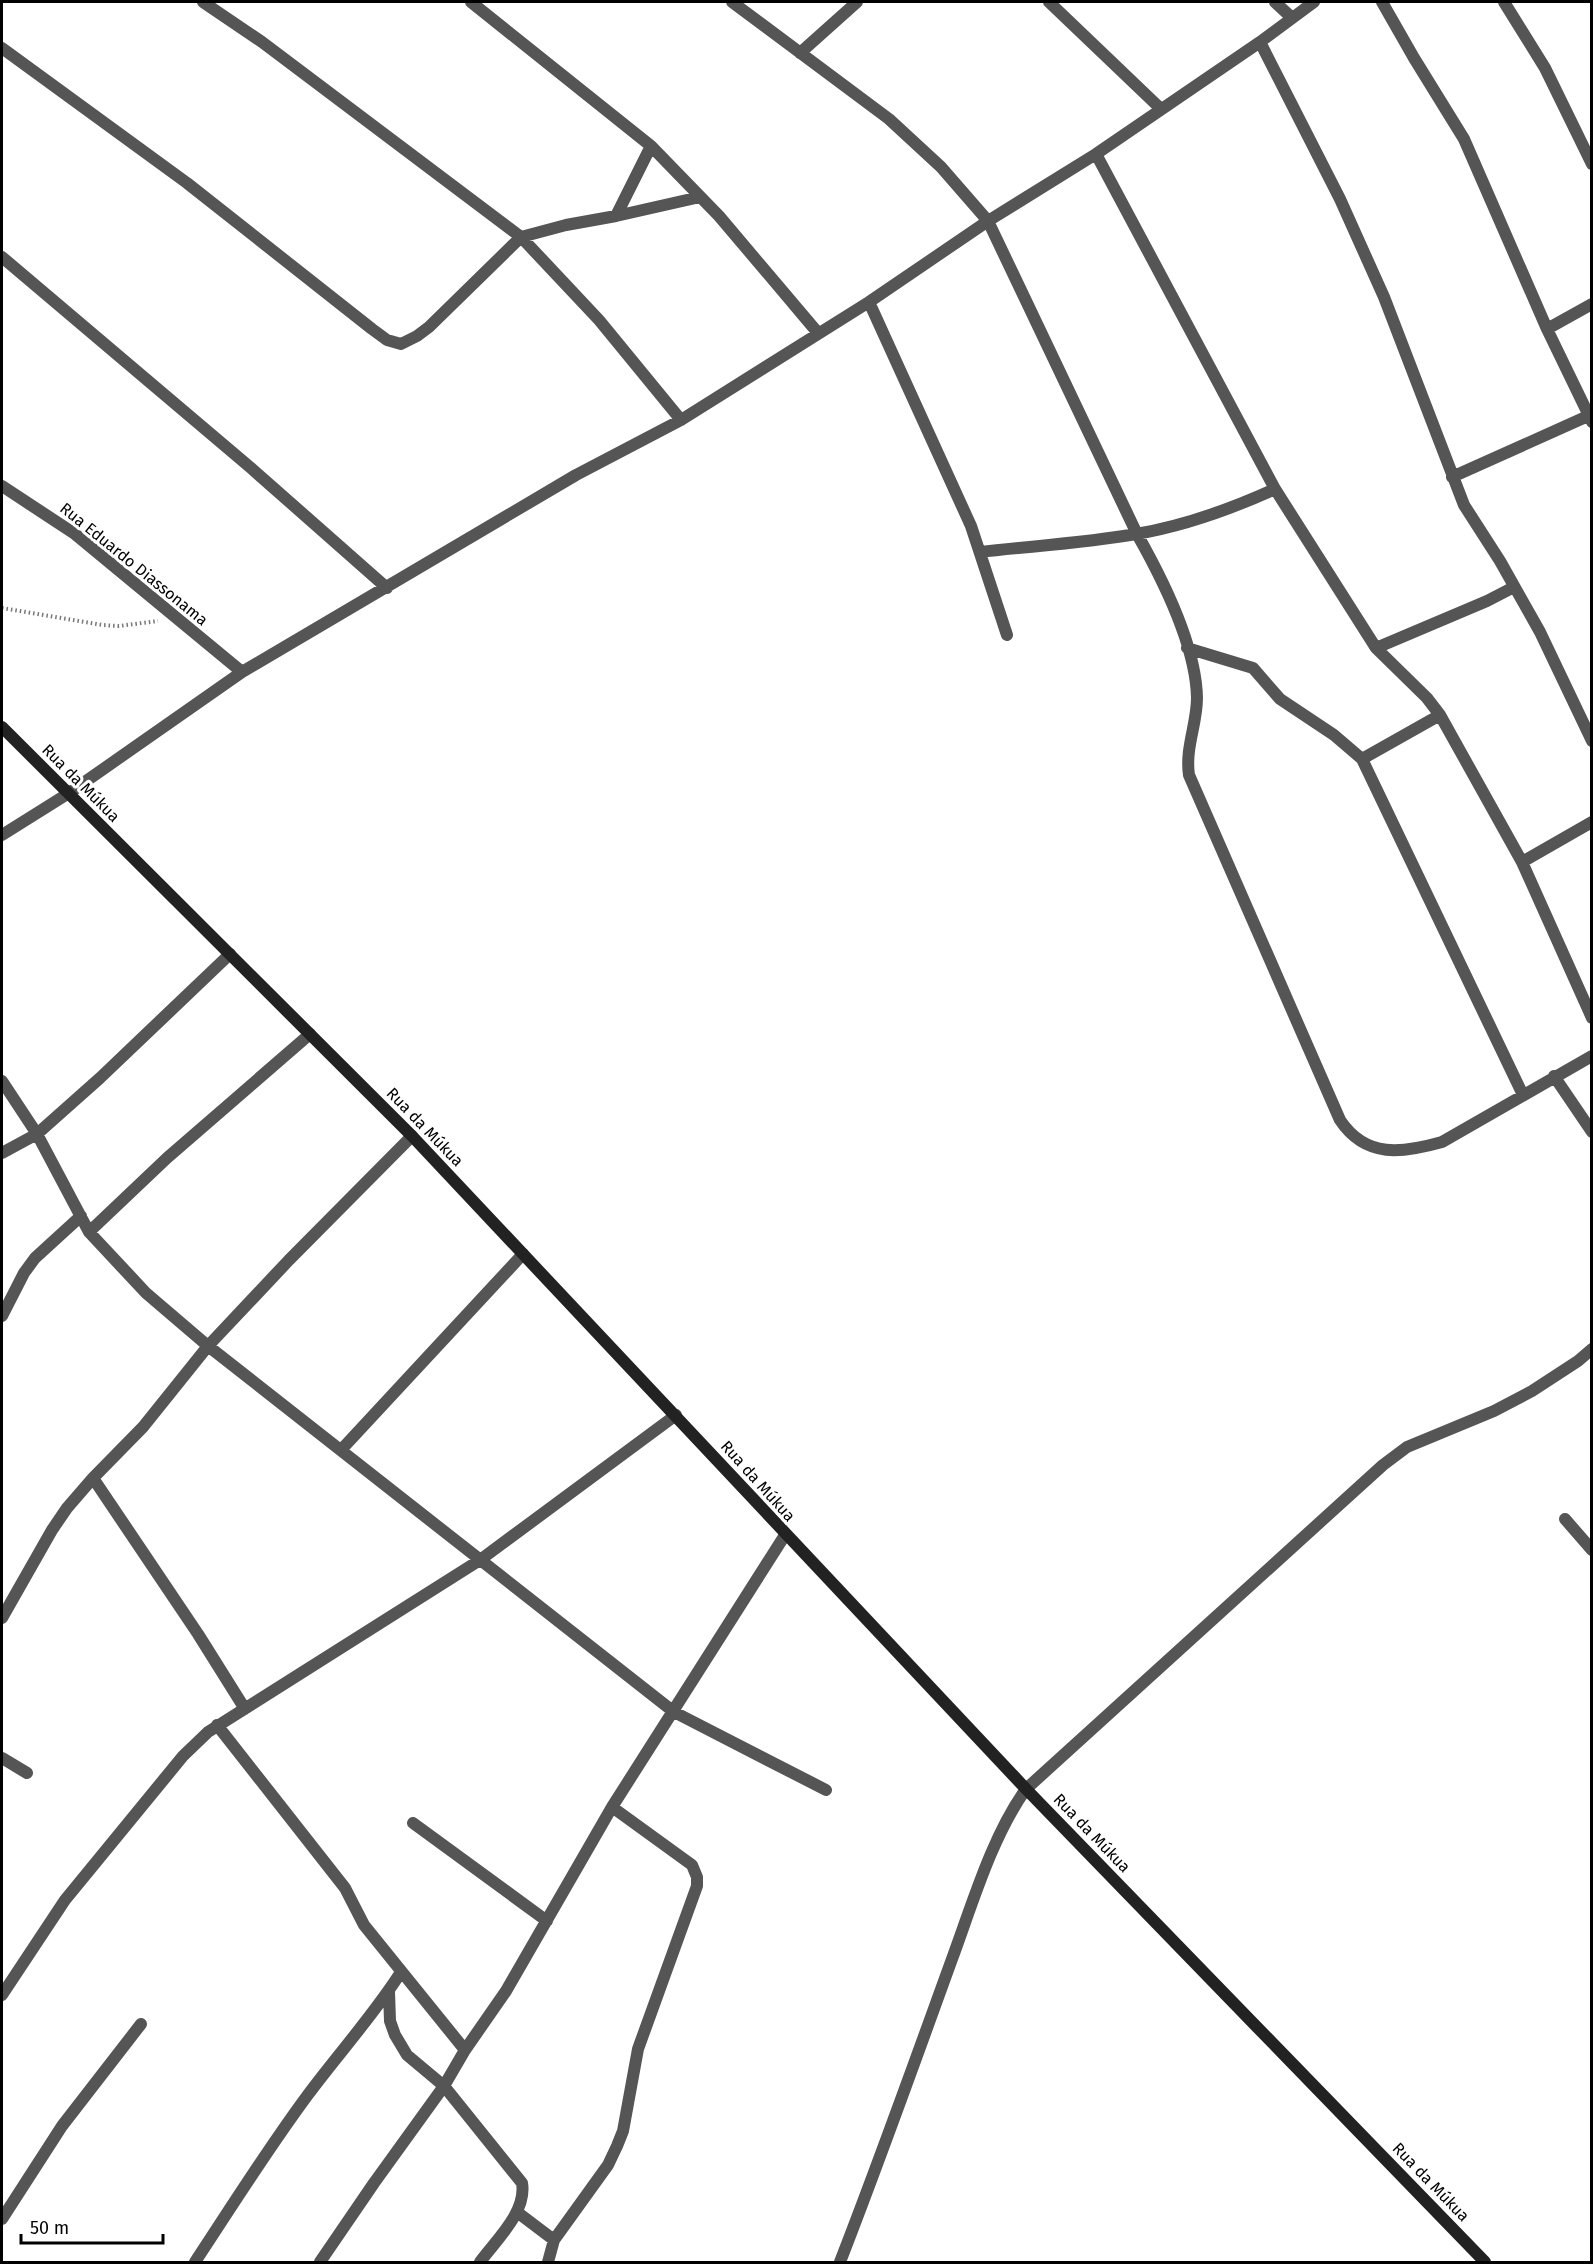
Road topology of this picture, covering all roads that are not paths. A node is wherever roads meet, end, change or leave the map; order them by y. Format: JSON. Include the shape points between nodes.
{"nodes":[{"id":1,"x":203,"y":2,"type":"edge"},
{"id":2,"x":471,"y":2,"type":"edge"},
{"id":3,"x":732,"y":2,"type":"edge"},
{"id":4,"x":857,"y":2,"type":"edge"},
{"id":5,"x":1049,"y":2,"type":"edge"},
{"id":6,"x":1275,"y":2,"type":"edge"},
{"id":7,"x":1314,"y":2,"type":"edge"},
{"id":8,"x":1382,"y":2,"type":"edge"},
{"id":9,"x":1504,"y":2,"type":"edge"},
{"id":10,"x":1291,"y":18,"type":"junction"},
{"id":11,"x":1260,"y":42,"type":"junction"},
{"id":12,"x":2,"y":48,"type":"edge"},
{"id":13,"x":800,"y":53,"type":"junction"},
{"id":14,"x":1161,"y":110,"type":"junction"},
{"id":15,"x":651,"y":146,"type":"junction"},
{"id":16,"x":1096,"y":154,"type":"junction"},
{"id":17,"x":1592,"y":164,"type":"edge"},
{"id":18,"x":700,"y":197,"type":"junction"},
{"id":19,"x":616,"y":216,"type":"junction"},
{"id":20,"x":988,"y":221,"type":"junction"},
{"id":21,"x":520,"y":237,"type":"junction"},
{"id":22,"x":2,"y":257,"type":"edge"},
{"id":23,"x":869,"y":302,"type":"junction"},
{"id":24,"x":1592,"y":304,"type":"edge"},
{"id":25,"x":1547,"y":329,"type":"junction"},
{"id":26,"x":818,"y":333,"type":"junction"},
{"id":27,"x":1590,"y":419,"type":"edge"},
{"id":28,"x":681,"y":420,"type":"junction"},
{"id":29,"x":1452,"y":477,"type":"junction"},
{"id":30,"x":2,"y":486,"type":"edge"},
{"id":31,"x":1275,"y":489,"type":"junction"},
{"id":32,"x":1137,"y":534,"type":"junction"},
{"id":33,"x":980,"y":552,"type":"junction"},
{"id":34,"x":1514,"y":587,"type":"junction"},
{"id":35,"x":387,"y":588,"type":"junction"},
{"id":36,"x":1007,"y":635,"type":"dead end"},
{"id":37,"x":1187,"y":648,"type":"junction"},
{"id":38,"x":1376,"y":648,"type":"junction"},
{"id":39,"x":242,"y":672,"type":"junction"},
{"id":40,"x":1440,"y":715,"type":"junction"},
{"id":41,"x":2,"y":728,"type":"edge"},
{"id":42,"x":1592,"y":741,"type":"edge"},
{"id":43,"x":1362,"y":759,"type":"junction"},
{"id":44,"x":69,"y":793,"type":"junction"},
{"id":45,"x":1592,"y":822,"type":"edge"},
{"id":46,"x":2,"y":835,"type":"edge"},
{"id":47,"x":1522,"y":862,"type":"junction"},
{"id":48,"x":230,"y":954,"type":"junction"},
{"id":49,"x":1592,"y":1018,"type":"edge"},
{"id":50,"x":310,"y":1034,"type":"junction"},
{"id":51,"x":1592,"y":1056,"type":"edge"},
{"id":52,"x":1554,"y":1076,"type":"junction"},
{"id":53,"x":2,"y":1081,"type":"edge"},
{"id":54,"x":1523,"y":1095,"type":"junction"},
{"id":55,"x":1592,"y":1132,"type":"edge"},
{"id":56,"x":37,"y":1134,"type":"junction"},
{"id":57,"x":412,"y":1136,"type":"junction"},
{"id":58,"x":2,"y":1153,"type":"edge"},
{"id":59,"x":81,"y":1216,"type":"junction"},
{"id":60,"x":89,"y":1232,"type":"junction"},
{"id":61,"x":523,"y":1254,"type":"junction"},
{"id":62,"x":2,"y":1316,"type":"edge"},
{"id":63,"x":208,"y":1346,"type":"junction"},
{"id":64,"x":1592,"y":1349,"type":"edge"},
{"id":65,"x":676,"y":1415,"type":"junction"},
{"id":66,"x":341,"y":1450,"type":"junction"},
{"id":67,"x":93,"y":1478,"type":"junction"},
{"id":68,"x":1565,"y":1519,"type":"dead end"},
{"id":69,"x":785,"y":1534,"type":"junction"},
{"id":70,"x":1592,"y":1550,"type":"edge"},
{"id":71,"x":480,"y":1560,"type":"junction"},
{"id":72,"x":2,"y":1618,"type":"edge"},
{"id":73,"x":245,"y":1709,"type":"junction"},
{"id":74,"x":674,"y":1712,"type":"junction"},
{"id":75,"x":218,"y":1725,"type":"junction"},
{"id":76,"x":2,"y":1758,"type":"edge"},
{"id":77,"x":27,"y":1773,"type":"dead end"},
{"id":78,"x":1026,"y":1789,"type":"junction"},
{"id":79,"x":826,"y":1790,"type":"dead end"},
{"id":80,"x":612,"y":1807,"type":"junction"},
{"id":81,"x":413,"y":1823,"type":"dead end"},
{"id":82,"x":547,"y":1921,"type":"junction"},
{"id":83,"x":402,"y":1972,"type":"junction"},
{"id":84,"x":389,"y":1992,"type":"junction"},
{"id":85,"x":2,"y":1995,"type":"edge"},
{"id":86,"x":141,"y":2024,"type":"dead end"},
{"id":87,"x":465,"y":2050,"type":"junction"},
{"id":88,"x":444,"y":2086,"type":"junction"},
{"id":89,"x":517,"y":2212,"type":"junction"},
{"id":90,"x":2,"y":2219,"type":"edge"},
{"id":91,"x":554,"y":2240,"type":"junction"},
{"id":92,"x":195,"y":2262,"type":"edge"},
{"id":93,"x":320,"y":2262,"type":"edge"},
{"id":94,"x":480,"y":2262,"type":"edge"},
{"id":95,"x":548,"y":2262,"type":"edge"},
{"id":96,"x":840,"y":2262,"type":"edge"},
{"id":97,"x":1485,"y":2262,"type":"edge"}],
"edges":[{"from":1,"to":21,"type":"street","via":[[262,42]]},
{"from":2,"to":15,"type":"street"},
{"from":3,"to":13,"type":"street"},
{"from":4,"to":13,"type":"street"},
{"from":5,"to":14,"type":"street"},
{"from":6,"to":10,"type":"street"},
{"from":7,"to":10,"type":"street"},
{"from":8,"to":25,"type":"street","via":[[1464,139]]},
{"from":9,"to":17,"type":"street","via":[[1545,68]]},
{"from":10,"to":11,"type":"street"},
{"from":11,"to":14,"type":"street"},
{"from":11,"to":29,"type":"street","via":[[1340,199],[1384,297]]},
{"from":12,"to":21,"type":"street","via":[[187,183],[387,340],[401,344],[417,336]]},
{"from":13,"to":20,"type":"street","via":[[889,119],[940,167]]},
{"from":14,"to":16,"type":"street"},
{"from":15,"to":18,"type":"street"},
{"from":15,"to":19,"type":"street"},
{"from":16,"to":20,"type":"street"},
{"from":16,"to":31,"type":"street"},
{"from":18,"to":19,"type":"street"},
{"from":18,"to":26,"type":"street"},
{"from":19,"to":21,"type":"street"},
{"from":20,"to":23,"type":"street"},
{"from":20,"to":32,"type":"street"},
{"from":21,"to":28,"type":"street","via":[[599,320]]},
{"from":22,"to":35,"type":"street"},
{"from":23,"to":26,"type":"street"},
{"from":23,"to":33,"type":"street"},
{"from":24,"to":25,"type":"street"},
{"from":25,"to":27,"type":"street"},
{"from":26,"to":28,"type":"street"},
{"from":27,"to":29,"type":"street"},
{"from":28,"to":35,"type":"street","via":[[576,475]]},
{"from":29,"to":34,"type":"street","via":[[1464,505]]},
{"from":30,"to":39,"type":"street","name":"Rua Eduardo Diassonama","via":[[75,534]]},
{"from":31,"to":32,"type":"street","via":[[1209,515]]},
{"from":31,"to":38,"type":"street"},
{"from":32,"to":33,"type":"street"},
{"from":32,"to":37,"type":"street","via":[[1156,568]]},
{"from":33,"to":36,"type":"street"},
{"from":34,"to":38,"type":"street"},
{"from":34,"to":42,"type":"street"},
{"from":35,"to":39,"type":"street"},
{"from":37,"to":43,"type":"street","via":[[1253,668],[1280,699]]},
{"from":37,"to":54,"type":"street","via":[[1197,697],[1187,761],[1189,775],[1346,1128],[1370,1147],[1421,1148],[1442,1142]]},
{"from":38,"to":40,"type":"street"},
{"from":39,"to":44,"type":"street"},
{"from":40,"to":43,"type":"street"},
{"from":40,"to":47,"type":"street"},
{"from":41,"to":44,"type":"street","name":"Rua da Múkua"},
{"from":43,"to":54,"type":"street"},
{"from":44,"to":46,"type":"street"},
{"from":44,"to":48,"type":"street","name":"Rua da Múkua"},
{"from":45,"to":47,"type":"street"},
{"from":47,"to":49,"type":"street"},
{"from":48,"to":50,"type":"street","name":"Rua da Múkua"},
{"from":48,"to":56,"type":"street"},
{"from":50,"to":57,"type":"street","name":"Rua da Múkua"},
{"from":50,"to":60,"type":"street","via":[[167,1158]]},
{"from":51,"to":52,"type":"street"},
{"from":52,"to":54,"type":"street"},
{"from":52,"to":55,"type":"street"},
{"from":53,"to":56,"type":"street"},
{"from":56,"to":58,"type":"street"},
{"from":56,"to":59,"type":"street"},
{"from":57,"to":61,"type":"street","name":"Rua da Múkua"},
{"from":57,"to":63,"type":"street"},
{"from":59,"to":60,"type":"street"},
{"from":59,"to":62,"type":"street","via":[[35,1258]]},
{"from":60,"to":63,"type":"street","via":[[146,1293]]},
{"from":61,"to":65,"type":"street","name":"Rua da Múkua"},
{"from":61,"to":66,"type":"street"},
{"from":63,"to":66,"type":"street"},
{"from":63,"to":67,"type":"street","via":[[143,1427]]},
{"from":64,"to":78,"type":"street","via":[[1532,1391],[1407,1447],[1383,1465]]},
{"from":65,"to":69,"type":"street","name":"Rua da Múkua"},
{"from":65,"to":71,"type":"street"},
{"from":66,"to":71,"type":"street"},
{"from":67,"to":72,"type":"street","via":[[52,1530]]},
{"from":67,"to":73,"type":"street"},
{"from":68,"to":70,"type":"street"},
{"from":69,"to":74,"type":"street"},
{"from":69,"to":78,"type":"street","name":"Rua da Múkua"},
{"from":71,"to":73,"type":"street"},
{"from":71,"to":74,"type":"street"},
{"from":73,"to":75,"type":"street"},
{"from":74,"to":79,"type":"street"},
{"from":74,"to":80,"type":"street"},
{"from":75,"to":83,"type":"street","via":[[345,1888],[364,1925]]},
{"from":75,"to":85,"type":"street","via":[[183,1756],[65,1900]]},
{"from":76,"to":77,"type":"street"},
{"from":78,"to":96,"type":"street","via":[[1002,1831],[976,1895]]},
{"from":78,"to":97,"type":"street","name":"Rua da Múkua"},
{"from":80,"to":82,"type":"street"},
{"from":80,"to":91,"type":"street","via":[[692,1865],[697,1886],[638,2049],[617,2146]]},
{"from":81,"to":82,"type":"street"},
{"from":82,"to":87,"type":"street"},
{"from":83,"to":84,"type":"street"},
{"from":83,"to":87,"type":"street"},
{"from":84,"to":88,"type":"street","via":[[395,2036],[407,2055]]},
{"from":84,"to":92,"type":"street","via":[[307,2096]]},
{"from":86,"to":90,"type":"street","via":[[62,2126]]},
{"from":87,"to":88,"type":"street"},
{"from":88,"to":89,"type":"street","via":[[522,2183]]},
{"from":88,"to":93,"type":"street"},
{"from":89,"to":91,"type":"street"},
{"from":89,"to":94,"type":"street"},
{"from":91,"to":95,"type":"street"}]}
